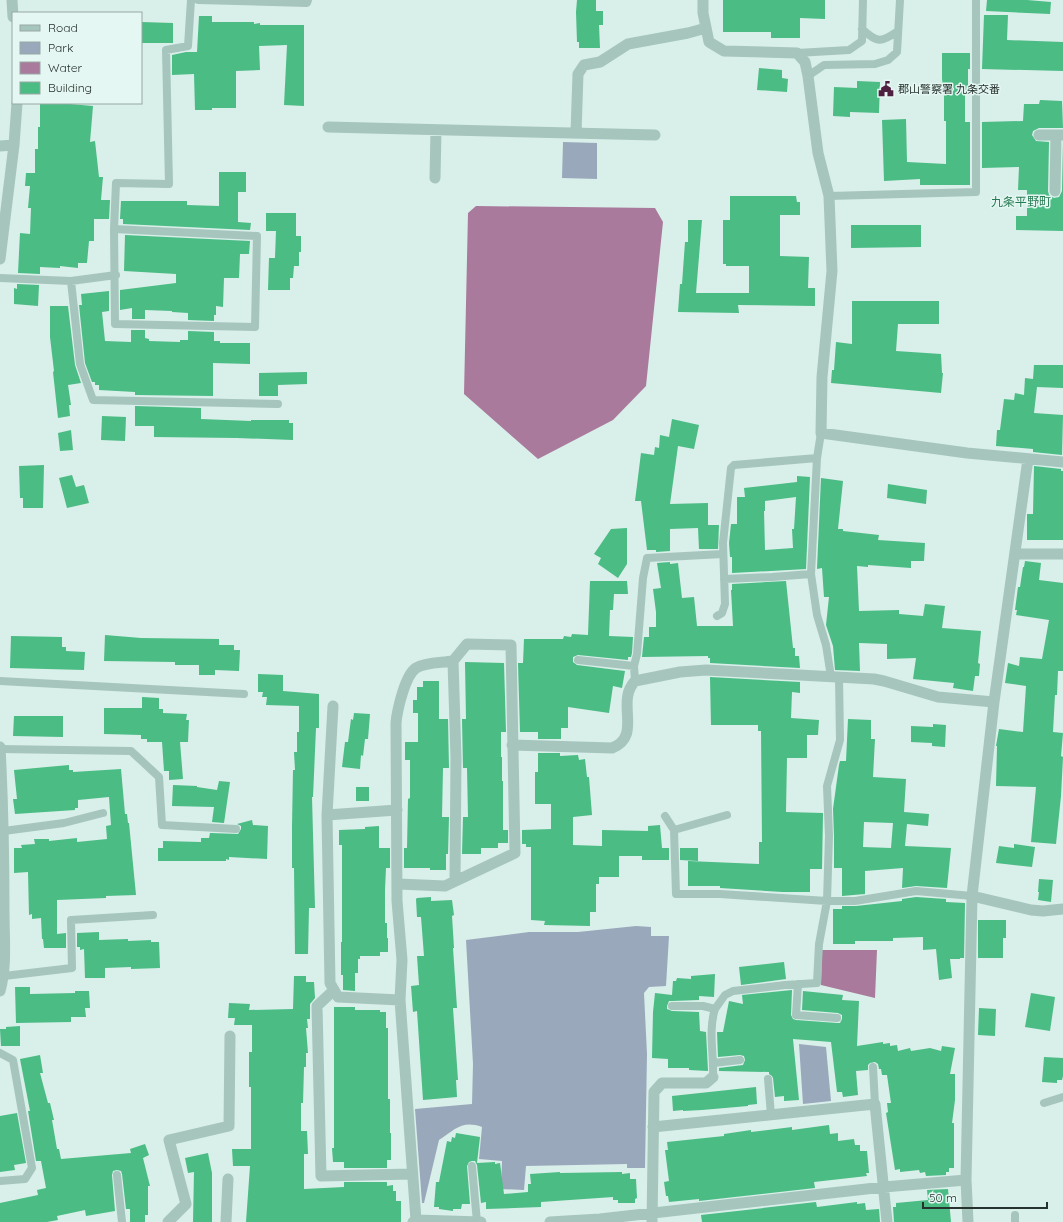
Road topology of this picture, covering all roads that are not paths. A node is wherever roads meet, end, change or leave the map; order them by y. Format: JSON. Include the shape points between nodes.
{"nodes":[{"id":1,"x":12,"y":0,"type":"edge"},
{"id":2,"x":191,"y":0,"type":"edge"},
{"id":3,"x":198,"y":0,"type":"edge"},
{"id":4,"x":308,"y":0,"type":"edge"},
{"id":5,"x":703,"y":0,"type":"edge"},
{"id":6,"x":863,"y":0,"type":"edge"},
{"id":7,"x":900,"y":0,"type":"edge"},
{"id":8,"x":976,"y":0,"type":"edge"},
{"id":9,"x":13,"y":12,"type":"edge"},
{"id":10,"x":706,"y":28,"type":"junction"},
{"id":11,"x":862,"y":29,"type":"junction"},
{"id":12,"x":898,"y":31,"type":"junction"},
{"id":13,"x":797,"y":53,"type":"junction"},
{"id":14,"x":808,"y":76,"type":"junction"},
{"id":15,"x":16,"y":104,"type":"edge"},
{"id":16,"x":328,"y":127,"type":"dead end"},
{"id":17,"x":436,"y":130,"type":"junction"},
{"id":18,"x":576,"y":133,"type":"junction"},
{"id":19,"x":655,"y":135,"type":"dead end"},
{"id":20,"x":1039,"y":135,"type":"dead end"},
{"id":21,"x":1059,"y":135,"type":"edge"},
{"id":22,"x":14,"y":145,"type":"junction"},
{"id":23,"x":0,"y":146,"type":"edge"},
{"id":24,"x":435,"y":178,"type":"dead end"},
{"id":25,"x":1055,"y":191,"type":"dead end"},
{"id":26,"x":829,"y":196,"type":"junction"},
{"id":27,"x":114,"y":229,"type":"junction"},
{"id":28,"x":0,"y":247,"type":"edge"},
{"id":29,"x":0,"y":259,"type":"edge"},
{"id":30,"x":116,"y":275,"type":"junction"},
{"id":31,"x":0,"y":278,"type":"edge"},
{"id":32,"x":71,"y":281,"type":"junction"},
{"id":33,"x":278,"y":404,"type":"dead end"},
{"id":34,"x":821,"y":433,"type":"junction"},
{"id":35,"x":817,"y":458,"type":"junction"},
{"id":36,"x":1028,"y":459,"type":"junction"},
{"id":37,"x":1063,"y":462,"type":"edge"},
{"id":38,"x":723,"y":554,"type":"junction"},
{"id":39,"x":1016,"y":554,"type":"junction"},
{"id":40,"x":1063,"y":554,"type":"edge"},
{"id":41,"x":811,"y":574,"type":"junction"},
{"id":42,"x":724,"y":579,"type":"junction"},
{"id":43,"x":717,"y":616,"type":"dead end"},
{"id":44,"x":578,"y":660,"type":"dead end"},
{"id":45,"x":453,"y":661,"type":"junction"},
{"id":46,"x":634,"y":666,"type":"junction"},
{"id":47,"x":835,"y":677,"type":"junction"},
{"id":48,"x":0,"y":681,"type":"edge"},
{"id":49,"x":635,"y":681,"type":"junction"},
{"id":50,"x":244,"y":694,"type":"dead end"},
{"id":51,"x":994,"y":702,"type":"junction"},
{"id":52,"x":333,"y":706,"type":"dead end"},
{"id":53,"x":512,"y":745,"type":"junction"},
{"id":54,"x":0,"y":748,"type":"edge"},
{"id":55,"x":397,"y":810,"type":"junction"},
{"id":56,"x":103,"y":813,"type":"dead end"},
{"id":57,"x":327,"y":815,"type":"junction"},
{"id":58,"x":727,"y":815,"type":"dead end"},
{"id":59,"x":665,"y":816,"type":"dead end"},
{"id":60,"x":236,"y":829,"type":"dead end"},
{"id":61,"x":674,"y":830,"type":"junction"},
{"id":62,"x":4,"y":831,"type":"junction"},
{"id":63,"x":455,"y":881,"type":"junction"},
{"id":64,"x":398,"y":884,"type":"junction"},
{"id":65,"x":972,"y":896,"type":"junction"},
{"id":66,"x":827,"y":901,"type":"junction"},
{"id":67,"x":1063,"y":909,"type":"edge"},
{"id":68,"x":153,"y":915,"type":"dead end"},
{"id":69,"x":4,"y":976,"type":"junction"},
{"id":70,"x":798,"y":984,"type":"junction"},
{"id":71,"x":334,"y":990,"type":"junction"},
{"id":72,"x":0,"y":992,"type":"edge"},
{"id":73,"x":400,"y":1000,"type":"junction"},
{"id":74,"x":672,"y":1006,"type":"dead end"},
{"id":75,"x":715,"y":1009,"type":"junction"},
{"id":76,"x":837,"y":1018,"type":"dead end"},
{"id":77,"x":230,"y":1036,"type":"dead end"},
{"id":78,"x":0,"y":1053,"type":"edge"},
{"id":79,"x":740,"y":1060,"type":"dead end"},
{"id":80,"x":714,"y":1063,"type":"junction"},
{"id":81,"x":873,"y":1067,"type":"dead end"},
{"id":82,"x":713,"y":1077,"type":"joint"},
{"id":83,"x":768,"y":1079,"type":"dead end"},
{"id":84,"x":1063,"y":1097,"type":"edge"},
{"id":85,"x":1044,"y":1103,"type":"dead end"},
{"id":86,"x":875,"y":1104,"type":"junction"},
{"id":87,"x":771,"y":1115,"type":"junction"},
{"id":88,"x":653,"y":1127,"type":"junction"},
{"id":89,"x":472,"y":1166,"type":"dead end"},
{"id":90,"x":412,"y":1174,"type":"junction"},
{"id":91,"x":117,"y":1175,"type":"dead end"},
{"id":92,"x":228,"y":1179,"type":"dead end"},
{"id":93,"x":966,"y":1180,"type":"junction"},
{"id":94,"x":0,"y":1181,"type":"edge"},
{"id":95,"x":884,"y":1187,"type":"junction"},
{"id":96,"x":652,"y":1218,"type":"edge"},
{"id":97,"x":414,"y":1221,"type":"edge"},
{"id":98,"x":122,"y":1222,"type":"edge"},
{"id":99,"x":168,"y":1222,"type":"edge"},
{"id":100,"x":226,"y":1222,"type":"edge"},
{"id":101,"x":477,"y":1222,"type":"edge"},
{"id":102,"x":481,"y":1222,"type":"edge"},
{"id":103,"x":550,"y":1222,"type":"edge"},
{"id":104,"x":887,"y":1222,"type":"edge"},
{"id":105,"x":968,"y":1222,"type":"edge"}],
"edges":[{"from":1,"to":9,"type":"street"},
{"from":2,"to":27,"type":"lane","via":[[188,46],[166,50],[169,184],[116,182]]},
{"from":3,"to":4,"type":"lane","via":[[307,3]]},
{"from":5,"to":10,"type":"street"},
{"from":6,"to":11,"type":"lane"},
{"from":7,"to":12,"type":"lane"},
{"from":8,"to":26,"type":"lane","via":[[976,192]]},
{"from":10,"to":13,"type":"street","via":[[709,42],[724,51]]},
{"from":10,"to":18,"type":"street","via":[[628,44],[600,62],[584,66],[578,74]]},
{"from":11,"to":12,"type":"lane","via":[[878,40]]},
{"from":11,"to":13,"type":"lane","via":[[862,42],[849,50]]},
{"from":12,"to":14,"type":"lane","via":[[896,52],[888,60],[875,64],[824,65]]},
{"from":13,"to":14,"type":"street","via":[[804,62]]},
{"from":14,"to":26,"type":"street","via":[[818,153]]},
{"from":15,"to":22,"type":"street"},
{"from":16,"to":17,"type":"street"},
{"from":17,"to":18,"type":"street"},
{"from":17,"to":24,"type":"street"},
{"from":18,"to":19,"type":"street"},
{"from":20,"to":21,"type":"street"},
{"from":21,"to":25,"type":"street"},
{"from":22,"to":23,"type":"street"},
{"from":22,"to":28,"type":"street"},
{"from":26,"to":34,"type":"street","via":[[832,271],[822,377]]},
{"from":27,"to":30,"type":"lane"},
{"from":27,"to":30,"type":"lane","via":[[257,236],[255,327],[115,324]]},
{"from":28,"to":29,"type":"street"},
{"from":30,"to":32,"type":"lane"},
{"from":31,"to":32,"type":"lane"},
{"from":32,"to":33,"type":"lane","via":[[80,364],[93,400]]},
{"from":34,"to":35,"type":"lane"},
{"from":34,"to":36,"type":"street"},
{"from":35,"to":38,"type":"lane","via":[[734,465],[731,468]]},
{"from":35,"to":41,"type":"lane"},
{"from":36,"to":37,"type":"street"},
{"from":36,"to":39,"type":"street"},
{"from":38,"to":42,"type":"lane"},
{"from":38,"to":46,"type":"lane","via":[[647,558],[643,578],[638,654]]},
{"from":39,"to":40,"type":"street"},
{"from":39,"to":51,"type":"street"},
{"from":41,"to":42,"type":"lane"},
{"from":41,"to":47,"type":"lane","via":[[817,615]]},
{"from":42,"to":43,"type":"lane","via":[[725,604],[722,613]]},
{"from":44,"to":46,"type":"lane"},
{"from":45,"to":53,"type":"street","via":[[467,644],[511,645]]},
{"from":45,"to":55,"type":"street","via":[[423,665],[410,674],[398,708],[396,723]]},
{"from":45,"to":63,"type":"street","via":[[456,758]]},
{"from":46,"to":49,"type":"lane"},
{"from":47,"to":49,"type":"street","via":[[706,670],[680,672]]},
{"from":47,"to":51,"type":"street","via":[[884,681],[938,697]]},
{"from":47,"to":66,"type":"lane","via":[[840,740],[827,786]]},
{"from":48,"to":50,"type":"lane"},
{"from":49,"to":53,"type":"street","via":[[628,693],[626,738],[619,745],[612,748]]},
{"from":51,"to":65,"type":"street"},
{"from":52,"to":57,"type":"street"},
{"from":53,"to":63,"type":"street","via":[[515,853]]},
{"from":54,"to":60,"type":"lane","via":[[132,751],[159,777],[162,825]]},
{"from":54,"to":62,"type":"street"},
{"from":55,"to":57,"type":"street"},
{"from":55,"to":64,"type":"street"},
{"from":56,"to":62,"type":"lane","via":[[64,824]]},
{"from":57,"to":71,"type":"street","via":[[330,983]]},
{"from":58,"to":61,"type":"lane"},
{"from":59,"to":61,"type":"lane"},
{"from":61,"to":66,"type":"lane","via":[[676,894],[720,894]]},
{"from":62,"to":69,"type":"street"},
{"from":63,"to":64,"type":"street","via":[[444,886]]},
{"from":64,"to":73,"type":"street","via":[[402,960]]},
{"from":65,"to":66,"type":"lane","via":[[916,891],[855,901]]},
{"from":65,"to":67,"type":"street","via":[[1031,910]]},
{"from":65,"to":93,"type":"street"},
{"from":66,"to":70,"type":"lane","via":[[819,944],[817,983]]},
{"from":68,"to":69,"type":"lane","via":[[71,920],[72,968]]},
{"from":69,"to":72,"type":"street"},
{"from":70,"to":75,"type":"lane","via":[[733,992],[725,995]]},
{"from":70,"to":76,"type":"lane","via":[[796,1015]]},
{"from":71,"to":73,"type":"street","via":[[338,997]]},
{"from":71,"to":90,"type":"street","via":[[317,1006],[321,1176]]},
{"from":73,"to":90,"type":"street"},
{"from":74,"to":75,"type":"lane","via":[[703,1006]]},
{"from":75,"to":80,"type":"lane","via":[[711,1020]]},
{"from":77,"to":99,"type":"street","via":[[229,1126],[169,1140],[186,1204]]},
{"from":78,"to":94,"type":"lane","via":[[13,1060],[32,1168],[25,1179]]},
{"from":79,"to":80,"type":"lane"},
{"from":80,"to":82,"type":"lane"},
{"from":81,"to":86,"type":"lane"},
{"from":82,"to":88,"type":"street","via":[[706,1084],[662,1083],[654,1092]]},
{"from":83,"to":87,"type":"lane"},
{"from":84,"to":85,"type":"lane"},
{"from":86,"to":87,"type":"street"},
{"from":86,"to":95,"type":"street"},
{"from":87,"to":88,"type":"street"},
{"from":88,"to":96,"type":"street"},
{"from":89,"to":101,"type":"lane"},
{"from":90,"to":97,"type":"street"},
{"from":91,"to":98,"type":"lane"},
{"from":92,"to":100,"type":"street"},
{"from":93,"to":95,"type":"street"},
{"from":93,"to":105,"type":"street"},
{"from":95,"to":96,"type":"street"},
{"from":95,"to":104,"type":"street"},
{"from":96,"to":103,"type":"street"},
{"from":97,"to":101,"type":"street"},
{"from":101,"to":102,"type":"street"}]}
